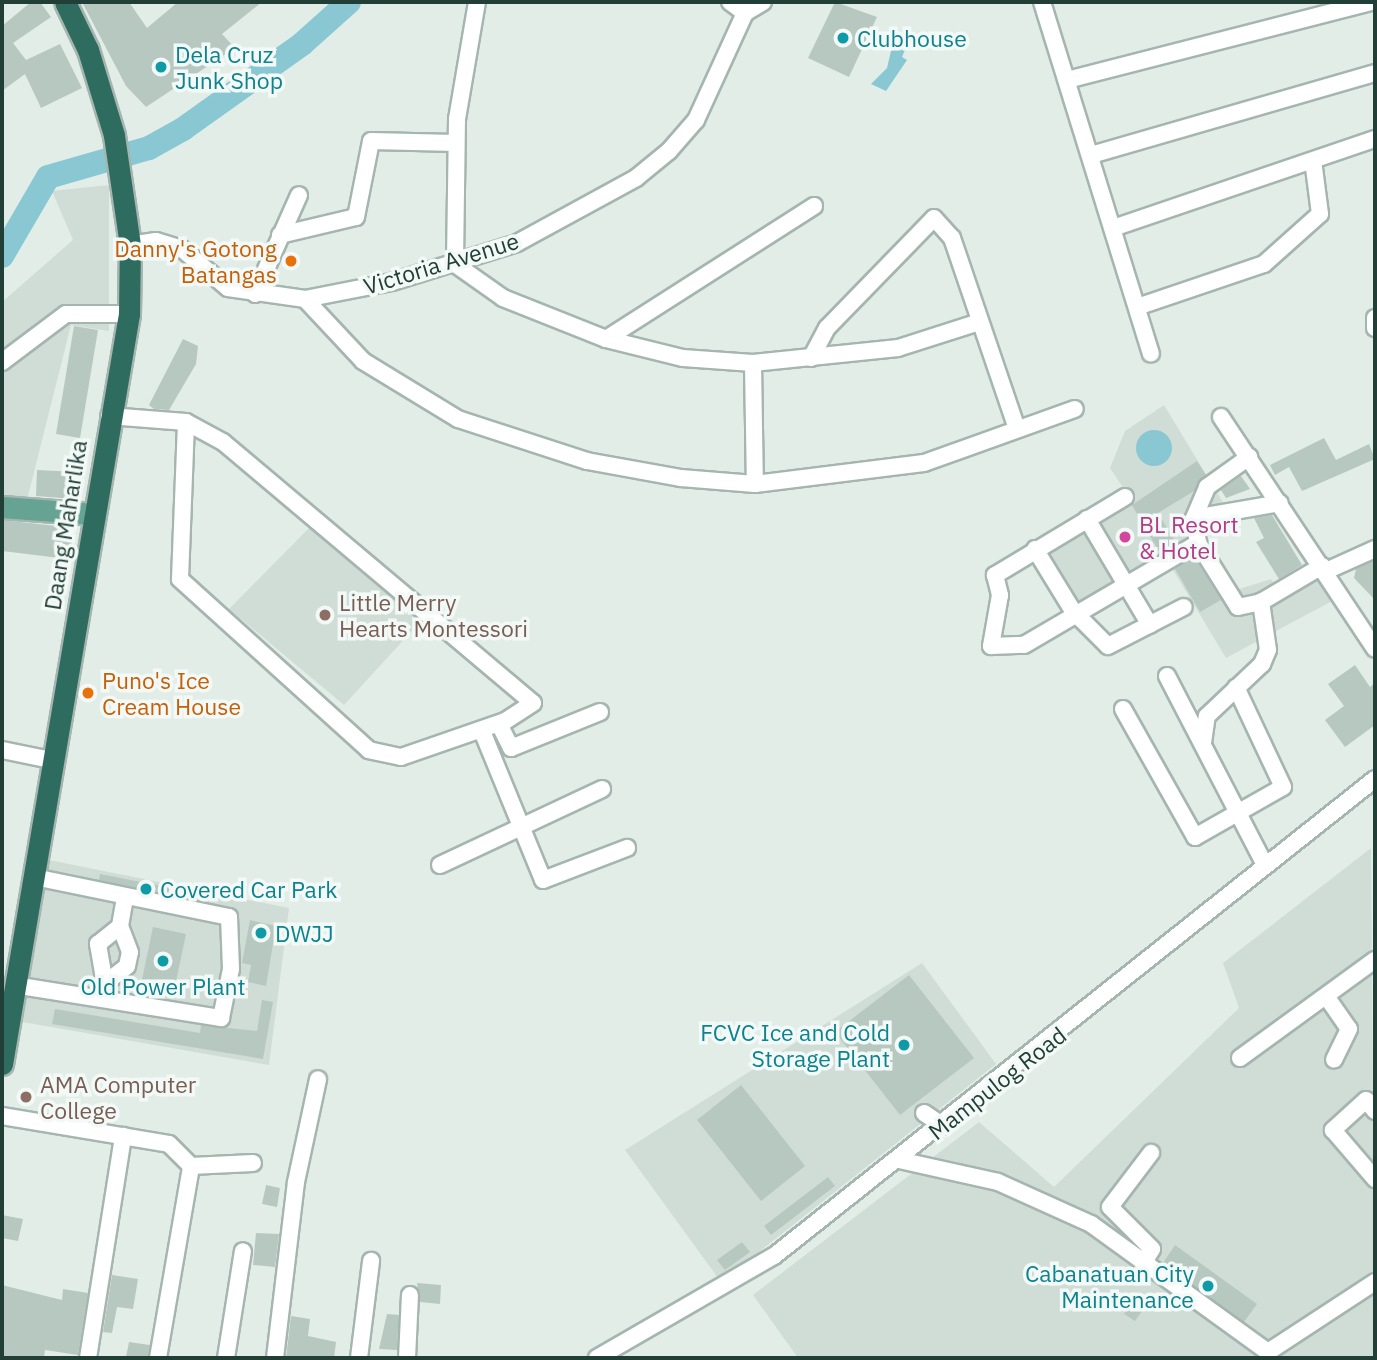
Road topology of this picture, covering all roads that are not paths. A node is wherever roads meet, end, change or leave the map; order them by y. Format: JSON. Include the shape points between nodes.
{"nodes":[{"id":1,"x":65,"y":2,"type":"edge"},
{"id":2,"x":477,"y":2,"type":"edge"},
{"id":3,"x":730,"y":2,"type":"edge"},
{"id":4,"x":763,"y":2,"type":"edge"},
{"id":5,"x":1370,"y":2,"type":"edge"},
{"id":6,"x":1048,"y":3,"type":"edge"},
{"id":7,"x":745,"y":13,"type":"junction"},
{"id":8,"x":1375,"y":73,"type":"edge"},
{"id":9,"x":1067,"y":80,"type":"junction"},
{"id":10,"x":1375,"y":139,"type":"edge"},
{"id":11,"x":457,"y":143,"type":"junction"},
{"id":12,"x":1091,"y":155,"type":"junction"},
{"id":13,"x":1313,"y":160,"type":"junction"},
{"id":14,"x":299,"y":195,"type":"dead end"},
{"id":15,"x":814,"y":206,"type":"dead end"},
{"id":16,"x":1113,"y":228,"type":"junction"},
{"id":17,"x":280,"y":235,"type":"junction"},
{"id":18,"x":130,"y":245,"type":"junction"},
{"id":19,"x":455,"y":264,"type":"junction"},
{"id":20,"x":254,"y":294,"type":"junction"},
{"id":21,"x":305,"y":299,"type":"junction"},
{"id":22,"x":1137,"y":307,"type":"junction"},
{"id":23,"x":129,"y":314,"type":"junction"},
{"id":24,"x":1375,"y":318,"type":"edge"},
{"id":25,"x":979,"y":322,"type":"junction"},
{"id":26,"x":1375,"y":328,"type":"edge"},
{"id":27,"x":606,"y":339,"type":"junction"},
{"id":28,"x":1151,"y":354,"type":"dead end"},
{"id":29,"x":811,"y":358,"type":"junction"},
{"id":30,"x":2,"y":362,"type":"edge"},
{"id":31,"x":753,"y":363,"type":"junction"},
{"id":32,"x":1075,"y":409,"type":"dead end"},
{"id":33,"x":109,"y":416,"type":"junction"},
{"id":34,"x":1222,"y":417,"type":"dead end"},
{"id":35,"x":186,"y":422,"type":"junction"},
{"id":36,"x":1017,"y":429,"type":"junction"},
{"id":37,"x":1249,"y":457,"type":"junction"},
{"id":38,"x":755,"y":484,"type":"junction"},
{"id":39,"x":1125,"y":497,"type":"dead end"},
{"id":40,"x":1280,"y":503,"type":"junction"},
{"id":41,"x":2,"y":507,"type":"edge"},
{"id":42,"x":94,"y":514,"type":"junction"},
{"id":43,"x":1194,"y":518,"type":"junction"},
{"id":44,"x":1087,"y":519,"type":"junction"},
{"id":45,"x":1198,"y":543,"type":"junction"},
{"id":46,"x":1035,"y":549,"type":"junction"},
{"id":47,"x":1375,"y":549,"type":"edge"},
{"id":48,"x":1324,"y":569,"type":"junction"},
{"id":49,"x":1124,"y":583,"type":"junction"},
{"id":50,"x":1261,"y":602,"type":"junction"},
{"id":51,"x":1184,"y":607,"type":"dead end"},
{"id":52,"x":1073,"y":611,"type":"junction"},
{"id":53,"x":1150,"y":625,"type":"junction"},
{"id":54,"x":1375,"y":649,"type":"edge"},
{"id":55,"x":1167,"y":676,"type":"dead end"},
{"id":56,"x":1236,"y":687,"type":"junction"},
{"id":57,"x":1123,"y":709,"type":"dead end"},
{"id":58,"x":600,"y":712,"type":"dead end"},
{"id":59,"x":499,"y":724,"type":"junction"},
{"id":60,"x":482,"y":731,"type":"junction"},
{"id":61,"x":1203,"y":743,"type":"junction"},
{"id":62,"x":2,"y":750,"type":"edge"},
{"id":63,"x":51,"y":760,"type":"junction"},
{"id":64,"x":1375,"y":779,"type":"edge"},
{"id":65,"x":602,"y":789,"type":"dead end"},
{"id":66,"x":1237,"y":815,"type":"junction"},
{"id":67,"x":520,"y":825,"type":"junction"},
{"id":68,"x":627,"y":848,"type":"dead end"},
{"id":69,"x":439,"y":865,"type":"dead end"},
{"id":70,"x":1265,"y":865,"type":"junction"},
{"id":71,"x":34,"y":877,"type":"junction"},
{"id":72,"x":125,"y":899,"type":"junction"},
{"id":73,"x":120,"y":926,"type":"junction"},
{"id":74,"x":1375,"y":960,"type":"edge"},
{"id":75,"x":108,"y":981,"type":"junction"},
{"id":76,"x":14,"y":985,"type":"junction"},
{"id":77,"x":1326,"y":996,"type":"junction"},
{"id":78,"x":105,"y":999,"type":"junction"},
{"id":79,"x":1240,"y":1058,"type":"dead end"},
{"id":80,"x":1334,"y":1060,"type":"dead end"},
{"id":81,"x":2,"y":1063,"type":"edge"},
{"id":82,"x":318,"y":1080,"type":"dead end"},
{"id":83,"x":1375,"y":1111,"type":"edge"},
{"id":84,"x":923,"y":1113,"type":"dead end"},
{"id":85,"x":2,"y":1116,"type":"edge"},
{"id":86,"x":943,"y":1126,"type":"junction"},
{"id":87,"x":123,"y":1136,"type":"junction"},
{"id":88,"x":1151,"y":1153,"type":"dead end"},
{"id":89,"x":899,"y":1160,"type":"junction"},
{"id":90,"x":253,"y":1163,"type":"dead end"},
{"id":91,"x":191,"y":1166,"type":"junction"},
{"id":92,"x":1375,"y":1179,"type":"edge"},
{"id":93,"x":243,"y":1251,"type":"dead end"},
{"id":94,"x":371,"y":1261,"type":"dead end"},
{"id":95,"x":1143,"y":1262,"type":"junction"},
{"id":96,"x":1375,"y":1282,"type":"edge"},
{"id":97,"x":410,"y":1296,"type":"dead end"},
{"id":98,"x":88,"y":1358,"type":"edge"},
{"id":99,"x":158,"y":1358,"type":"edge"},
{"id":100,"x":226,"y":1358,"type":"edge"},
{"id":101,"x":275,"y":1358,"type":"edge"},
{"id":102,"x":359,"y":1358,"type":"edge"},
{"id":103,"x":407,"y":1358,"type":"edge"},
{"id":104,"x":597,"y":1358,"type":"edge"}],
"edges":[{"from":1,"to":18,"type":"highway","name":"Daang Maharlika","via":[[88,50],[114,135]]},
{"from":2,"to":11,"type":"street"},
{"from":3,"to":7,"type":"street"},
{"from":4,"to":7,"type":"street"},
{"from":5,"to":9,"type":"street"},
{"from":6,"to":9,"type":"street"},
{"from":7,"to":19,"type":"street","name":"Victoria Avenue","via":[[696,120],[669,151],[572,214],[517,243]]},
{"from":8,"to":12,"type":"street"},
{"from":9,"to":12,"type":"street"},
{"from":10,"to":13,"type":"street"},
{"from":11,"to":17,"type":"street","via":[[371,141],[356,217]]},
{"from":11,"to":19,"type":"street"},
{"from":12,"to":16,"type":"street"},
{"from":13,"to":16,"type":"street"},
{"from":13,"to":22,"type":"street","via":[[1320,214],[1264,264]]},
{"from":14,"to":17,"type":"street"},
{"from":15,"to":27,"type":"street"},
{"from":16,"to":22,"type":"street"},
{"from":17,"to":20,"type":"street"},
{"from":18,"to":20,"type":"street","name":"Victoria Avenue","via":[[156,241],[182,249],[228,288]]},
{"from":18,"to":23,"type":"highway","name":"Daang Maharlika"},
{"from":19,"to":21,"type":"street","name":"Victoria Avenue"},
{"from":19,"to":27,"type":"street","via":[[503,298]]},
{"from":20,"to":21,"type":"street","name":"Victoria Avenue"},
{"from":21,"to":38,"type":"street","via":[[363,361],[458,419],[587,461]]},
{"from":22,"to":28,"type":"street"},
{"from":23,"to":30,"type":"street","via":[[66,314]]},
{"from":23,"to":33,"type":"highway","name":"Daang Maharlika"},
{"from":24,"to":26,"type":"street"},
{"from":25,"to":29,"type":"street","via":[[898,348]]},
{"from":25,"to":29,"type":"street","via":[[952,238],[934,218],[827,328]]},
{"from":25,"to":36,"type":"street"},
{"from":27,"to":31,"type":"street","via":[[683,358]]},
{"from":29,"to":31,"type":"street"},
{"from":31,"to":38,"type":"street"},
{"from":32,"to":36,"type":"street"},
{"from":33,"to":35,"type":"street"},
{"from":33,"to":42,"type":"highway","name":"Daang Maharlika"},
{"from":34,"to":37,"type":"street"},
{"from":35,"to":59,"type":"street","via":[[264,471],[533,703]]},
{"from":35,"to":60,"type":"street","via":[[180,579],[369,750],[401,757]]},
{"from":36,"to":38,"type":"street","via":[[924,463]]},
{"from":37,"to":40,"type":"street"},
{"from":37,"to":43,"type":"street","via":[[1207,487]]},
{"from":39,"to":44,"type":"street"},
{"from":40,"to":43,"type":"street"},
{"from":40,"to":48,"type":"street"},
{"from":41,"to":42,"type":"main road"},
{"from":42,"to":63,"type":"highway","name":"Daang Maharlika"},
{"from":43,"to":45,"type":"street"},
{"from":44,"to":46,"type":"street"},
{"from":44,"to":49,"type":"street"},
{"from":45,"to":49,"type":"street"},
{"from":45,"to":50,"type":"street","via":[[1238,607]]},
{"from":46,"to":52,"type":"street"},
{"from":46,"to":52,"type":"street","via":[[995,575],[1000,596],[992,646],[1024,645]]},
{"from":47,"to":48,"type":"street"},
{"from":48,"to":50,"type":"street"},
{"from":48,"to":54,"type":"street"},
{"from":49,"to":52,"type":"street"},
{"from":49,"to":53,"type":"street"},
{"from":50,"to":56,"type":"street","via":[[1268,650]]},
{"from":51,"to":53,"type":"street"},
{"from":52,"to":53,"type":"street","via":[[1108,646]]},
{"from":55,"to":61,"type":"street"},
{"from":56,"to":61,"type":"street","via":[[1207,716]]},
{"from":56,"to":66,"type":"street","via":[[1283,787]]},
{"from":57,"to":66,"type":"street","via":[[1195,837]]},
{"from":58,"to":59,"type":"street","via":[[511,748]]},
{"from":59,"to":60,"type":"street"},
{"from":60,"to":67,"type":"street"},
{"from":61,"to":66,"type":"street"},
{"from":62,"to":63,"type":"street"},
{"from":63,"to":71,"type":"highway","name":"Daang Maharlika"},
{"from":64,"to":70,"type":"street","name":"Mampulog Road"},
{"from":65,"to":67,"type":"street"},
{"from":66,"to":70,"type":"street"},
{"from":67,"to":68,"type":"street","via":[[543,880]]},
{"from":67,"to":69,"type":"street"},
{"from":70,"to":86,"type":"street","name":"Mampulog Road"},
{"from":71,"to":72,"type":"street"},
{"from":71,"to":76,"type":"highway","name":"Daang Maharlika"},
{"from":72,"to":73,"type":"street"},
{"from":72,"to":78,"type":"street","via":[[229,917],[231,969],[221,1018]]},
{"from":73,"to":75,"type":"street","via":[[130,952],[127,966]]},
{"from":73,"to":75,"type":"street","via":[[98,944],[96,960]]},
{"from":74,"to":77,"type":"street"},
{"from":75,"to":78,"type":"street"},
{"from":76,"to":78,"type":"street"},
{"from":76,"to":81,"type":"highway","name":"Daang Maharlika"},
{"from":77,"to":79,"type":"street"},
{"from":77,"to":80,"type":"street","via":[[1349,1029]]},
{"from":82,"to":101,"type":"street","via":[[296,1182]]},
{"from":83,"to":92,"type":"street","via":[[1366,1100],[1333,1130]]},
{"from":84,"to":86,"type":"street"},
{"from":85,"to":87,"type":"street"},
{"from":86,"to":89,"type":"street","name":"Mampulog Road"},
{"from":87,"to":91,"type":"street","via":[[169,1144]]},
{"from":87,"to":98,"type":"street"},
{"from":88,"to":95,"type":"street","via":[[1110,1207],[1152,1249]]},
{"from":89,"to":95,"type":"street","via":[[998,1182],[1091,1224]]},
{"from":89,"to":104,"type":"street","name":"Mampulog Road","via":[[768,1260]]},
{"from":90,"to":91,"type":"street"},
{"from":91,"to":99,"type":"street"},
{"from":93,"to":100,"type":"street"},
{"from":94,"to":102,"type":"street"},
{"from":95,"to":96,"type":"street","via":[[1268,1352]]},
{"from":97,"to":103,"type":"street"}]}
